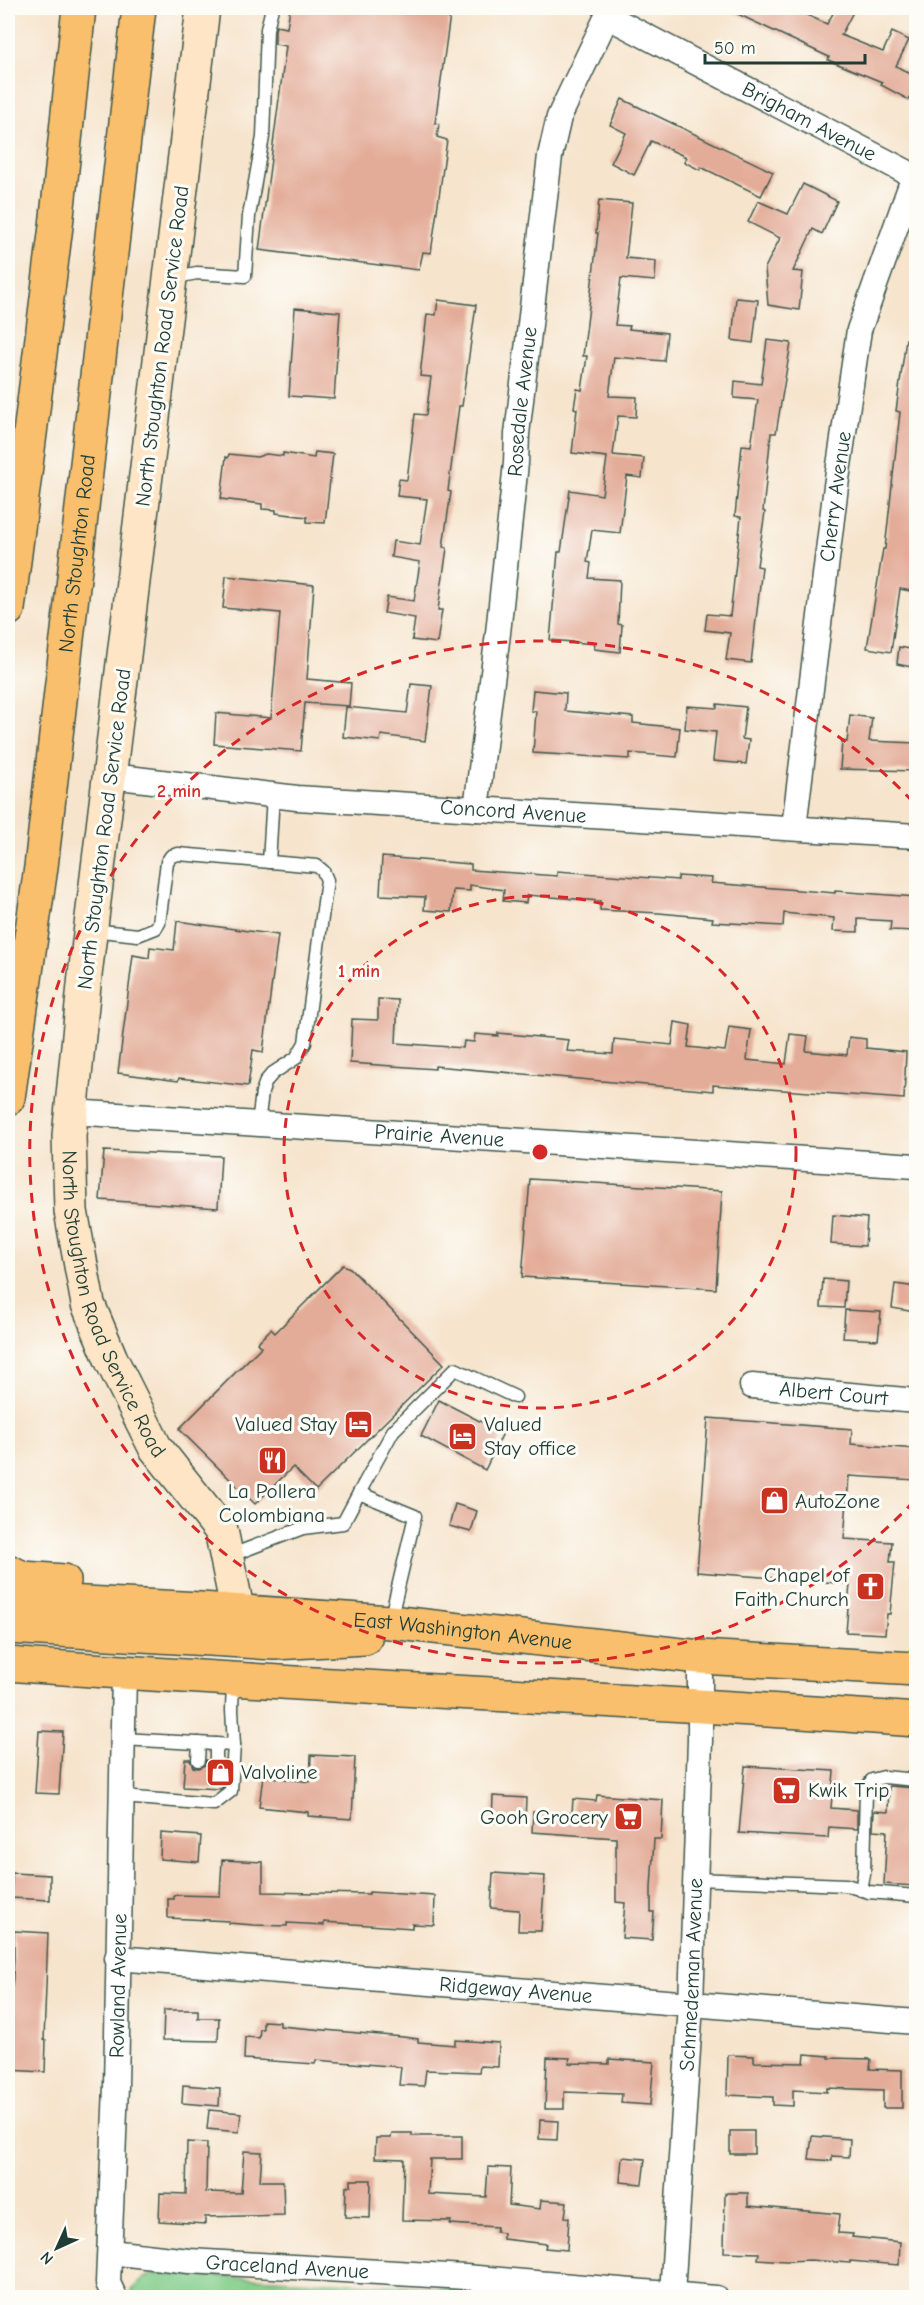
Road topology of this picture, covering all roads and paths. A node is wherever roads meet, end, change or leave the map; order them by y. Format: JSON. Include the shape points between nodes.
{"nodes":[{"id":1,"x":79,"y":8,"type":"edge"},
{"id":2,"x":139,"y":8,"type":"edge"},
{"id":3,"x":203,"y":8,"type":"edge"},
{"id":4,"x":272,"y":8,"type":"edge"},
{"id":5,"x":609,"y":12,"type":"edge"},
{"id":6,"x":915,"y":176,"type":"edge"},
{"id":7,"x":170,"y":278,"type":"junction"},
{"id":8,"x":8,"y":609,"type":"edge"},
{"id":9,"x":111,"y":776,"type":"junction"},
{"id":10,"x":273,"y":795,"type":"junction"},
{"id":11,"x":476,"y":809,"type":"junction"},
{"id":12,"x":794,"y":827,"type":"junction"},
{"id":13,"x":916,"y":836,"type":"edge"},
{"id":14,"x":269,"y":862,"type":"junction"},
{"id":15,"x":91,"y":930,"type":"junction"},
{"id":16,"x":8,"y":1098,"type":"edge"},
{"id":17,"x":71,"y":1112,"type":"junction"},
{"id":18,"x":258,"y":1124,"type":"junction"},
{"id":19,"x":916,"y":1166,"type":"edge"},
{"id":20,"x":752,"y":1386,"type":"dead end"},
{"id":21,"x":515,"y":1397,"type":"dead end"},
{"id":22,"x":916,"y":1401,"type":"edge"},
{"id":23,"x":359,"y":1493,"type":"junction"},
{"id":24,"x":228,"y":1557,"type":"junction"},
{"id":25,"x":8,"y":1571,"type":"edge"},
{"id":26,"x":8,"y":1599,"type":"edge"},
{"id":27,"x":201,"y":1608,"type":"junction"},
{"id":28,"x":238,"y":1613,"type":"junction"},
{"id":29,"x":390,"y":1622,"type":"junction"},
{"id":30,"x":8,"y":1628,"type":"edge"},
{"id":31,"x":700,"y":1657,"type":"junction"},
{"id":32,"x":8,"y":1664,"type":"edge"},
{"id":33,"x":916,"y":1669,"type":"edge"},
{"id":34,"x":124,"y":1673,"type":"junction"},
{"id":35,"x":233,"y":1679,"type":"junction"},
{"id":36,"x":700,"y":1705,"type":"junction"},
{"id":37,"x":916,"y":1720,"type":"edge"},
{"id":38,"x":122,"y":1739,"type":"junction"},
{"id":39,"x":199,"y":1743,"type":"junction"},
{"id":40,"x":216,"y":1744,"type":"junction"},
{"id":41,"x":234,"y":1745,"type":"junction"},
{"id":42,"x":198,"y":1760,"type":"dead end"},
{"id":43,"x":216,"y":1761,"type":"dead end"},
{"id":44,"x":916,"y":1780,"type":"edge"},
{"id":45,"x":198,"y":1788,"type":"dead end"},
{"id":46,"x":215,"y":1789,"type":"dead end"},
{"id":47,"x":121,"y":1797,"type":"junction"},
{"id":48,"x":197,"y":1802,"type":"junction"},
{"id":49,"x":214,"y":1803,"type":"junction"},
{"id":50,"x":695,"y":1879,"type":"junction"},
{"id":51,"x":861,"y":1890,"type":"junction"},
{"id":52,"x":916,"y":1896,"type":"edge"},
{"id":53,"x":117,"y":1958,"type":"junction"},
{"id":54,"x":691,"y":2004,"type":"junction"},
{"id":55,"x":916,"y":2022,"type":"edge"},
{"id":56,"x":110,"y":2252,"type":"junction"},
{"id":57,"x":672,"y":2294,"type":"junction"},
{"id":58,"x":115,"y":2298,"type":"edge"},
{"id":59,"x":716,"y":2298,"type":"edge"}],
"edges":[{"from":1,"to":8,"type":"main road"},
{"from":2,"to":16,"type":"main road","name":"North Stoughton Road","via":[[41,867]]},
{"from":3,"to":7,"type":"street","name":"North Stoughton Road Service Road"},
{"from":4,"to":7,"type":"lane","via":[[267,29],[263,137],[249,216],[245,276],[197,273]]},
{"from":5,"to":6,"type":"street","name":"Brigham Avenue"},
{"from":5,"to":11,"type":"street","name":"Rosedale Avenue","via":[[559,117],[550,156]]},
{"from":6,"to":12,"type":"street","name":"Cherry Avenue","via":[[859,330]]},
{"from":7,"to":9,"type":"street","name":"North Stoughton Road Service Road"},
{"from":9,"to":10,"type":"street","name":"Concord Avenue"},
{"from":9,"to":15,"type":"street","name":"North Stoughton Road Service Road"},
{"from":10,"to":11,"type":"street","name":"Concord Avenue"},
{"from":10,"to":14,"type":"lane"},
{"from":11,"to":12,"type":"street","name":"Concord Avenue"},
{"from":12,"to":13,"type":"street","name":"Concord Avenue"},
{"from":14,"to":15,"type":"lane","via":[[171,856],[156,928],[138,935]]},
{"from":14,"to":18,"type":"lane","via":[[316,866],[327,880],[305,1043],[296,1058],[266,1081]]},
{"from":15,"to":17,"type":"street","name":"North Stoughton Road Service Road"},
{"from":17,"to":18,"type":"street","name":"Prairie Avenue"},
{"from":17,"to":24,"type":"street","name":"North Stoughton Road Service Road","via":[[71,1211],[88,1304],[155,1447],[221,1530]]},
{"from":18,"to":19,"type":"street","name":"Prairie Avenue"},
{"from":20,"to":22,"type":"street","name":"Albert Court"},
{"from":21,"to":23,"type":"lane","via":[[455,1369],[393,1431]]},
{"from":23,"to":24,"type":"lane","via":[[343,1523],[303,1528]]},
{"from":23,"to":29,"type":"lane","via":[[415,1516]]},
{"from":24,"to":28,"type":"street","name":"North Stoughton Road Service Road"},
{"from":25,"to":27,"type":"main road","via":[[23,1578],[184,1590]]},
{"from":26,"to":27,"type":"main road","name":"East Washington Avenue"},
{"from":27,"to":28,"type":"main road","name":"East Washington Avenue"},
{"from":28,"to":29,"type":"main road","name":"East Washington Avenue"},
{"from":29,"to":30,"type":"main road","via":[[367,1638],[274,1643]]},
{"from":29,"to":31,"type":"main road","name":"East Washington Avenue"},
{"from":31,"to":33,"type":"main road","name":"East Washington Avenue"},
{"from":31,"to":36,"type":"street","name":"Schmedeman Avenue"},
{"from":32,"to":34,"type":"main road"},
{"from":34,"to":35,"type":"main road"},
{"from":34,"to":38,"type":"street","name":"Rowland Avenue"},
{"from":35,"to":36,"type":"main road"},
{"from":35,"to":41,"type":"lane"},
{"from":36,"to":37,"type":"main road"},
{"from":36,"to":50,"type":"street","name":"Schmedeman Avenue"},
{"from":38,"to":39,"type":"lane"},
{"from":38,"to":47,"type":"street","name":"Rowland Avenue"},
{"from":39,"to":40,"type":"lane"},
{"from":39,"to":42,"type":"lane"},
{"from":40,"to":41,"type":"lane"},
{"from":40,"to":43,"type":"lane"},
{"from":41,"to":49,"type":"lane","via":[[231,1791]]},
{"from":44,"to":51,"type":"lane","via":[[884,1777],[872,1780],[866,1789]]},
{"from":45,"to":48,"type":"lane"},
{"from":46,"to":49,"type":"lane"},
{"from":47,"to":48,"type":"lane"},
{"from":47,"to":53,"type":"street","name":"Rowland Avenue"},
{"from":48,"to":49,"type":"lane"},
{"from":50,"to":51,"type":"lane","via":[[846,1885]]},
{"from":50,"to":54,"type":"street","name":"Schmedeman Avenue"},
{"from":51,"to":52,"type":"lane"},
{"from":53,"to":54,"type":"street","name":"Ridgeway Avenue"},
{"from":53,"to":56,"type":"street","name":"Rowland Avenue"},
{"from":54,"to":55,"type":"street","name":"Ridgeway Avenue"},
{"from":54,"to":57,"type":"street","name":"Schmedeman Avenue"},
{"from":56,"to":57,"type":"street","name":"Graceland Avenue","via":[[189,2261]]},
{"from":56,"to":58,"type":"street","name":"Rowland Avenue","via":[[108,2283]]},
{"from":57,"to":59,"type":"street","name":"Graceland Avenue"}]}
